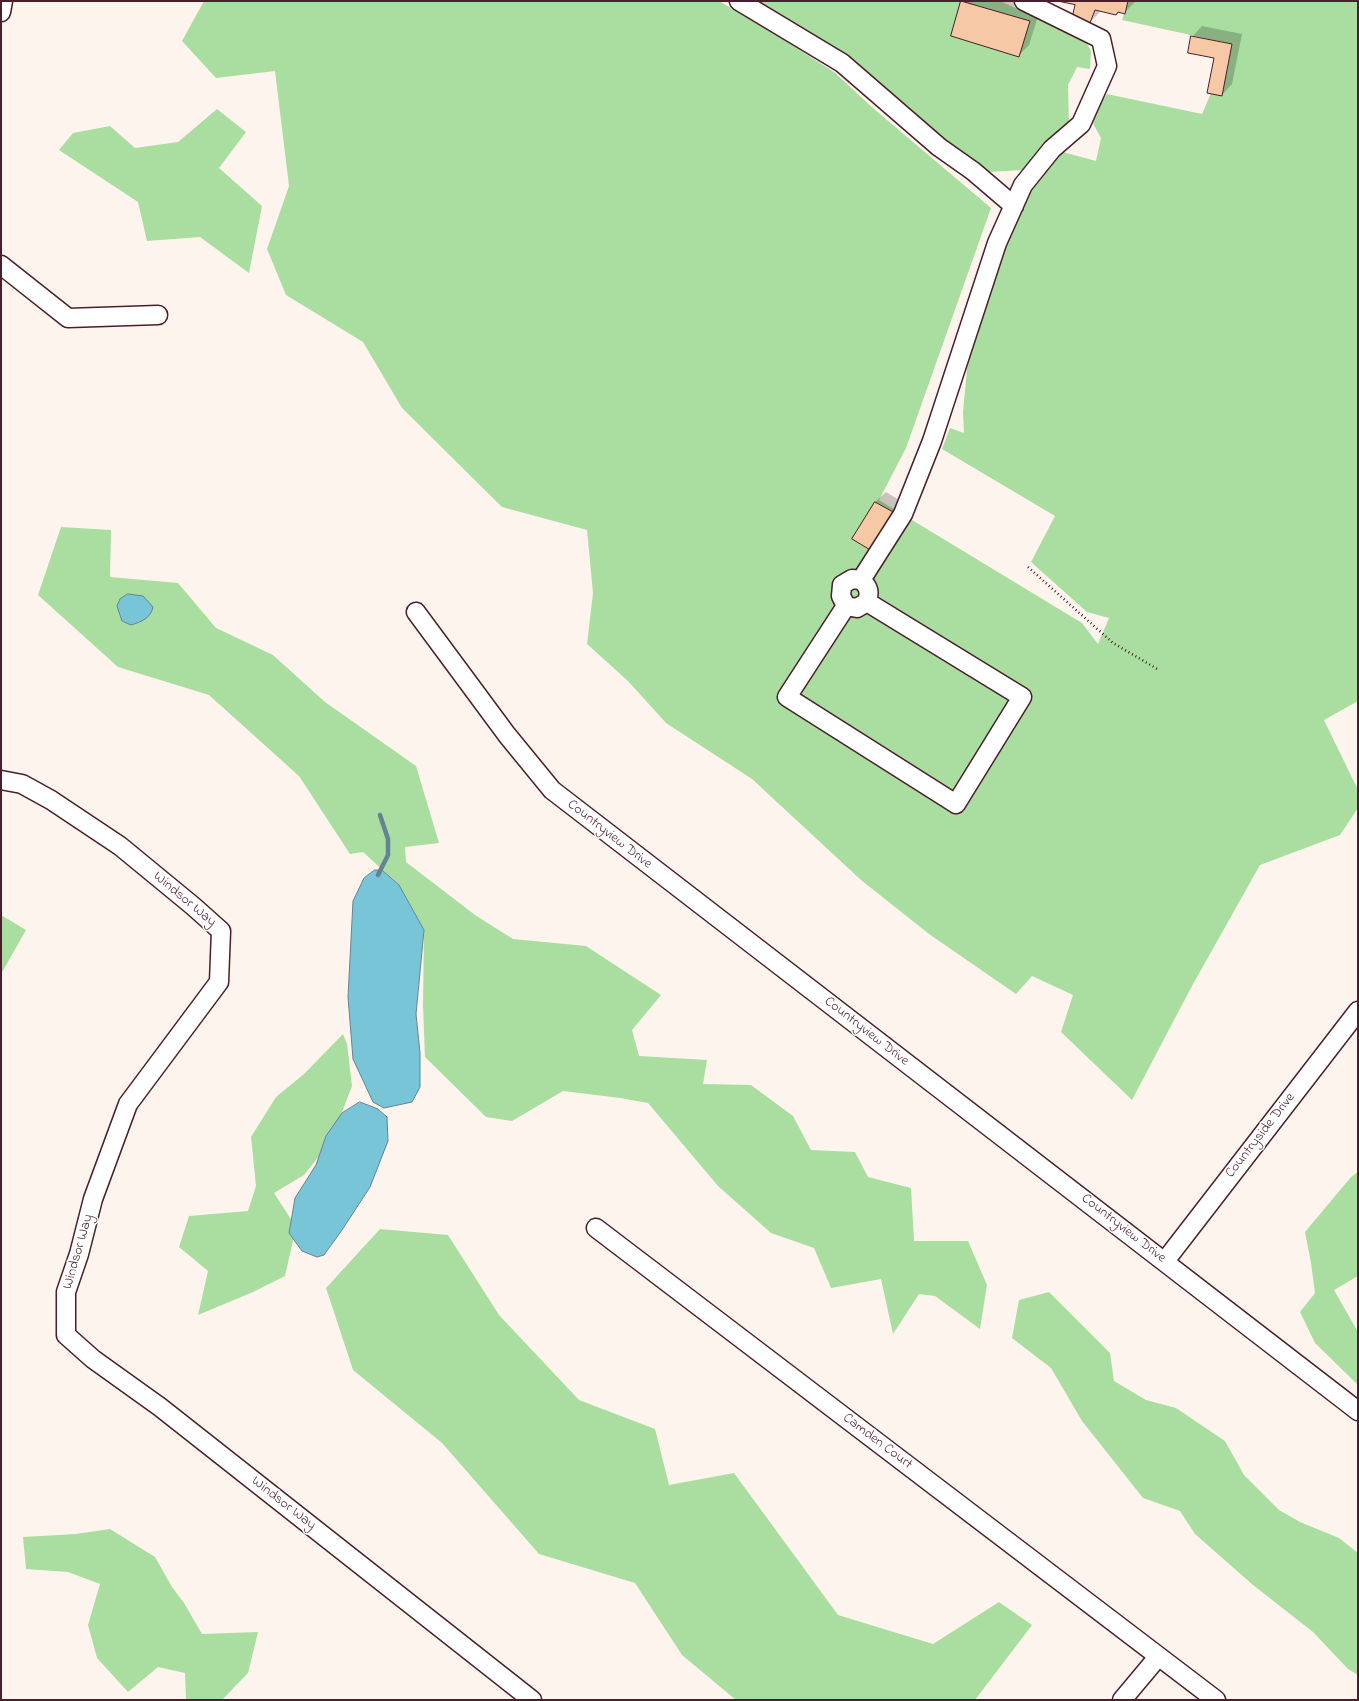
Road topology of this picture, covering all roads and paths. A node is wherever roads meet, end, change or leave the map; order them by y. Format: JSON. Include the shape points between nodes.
{"nodes":[{"id":1,"x":3,"y":1,"type":"edge"},
{"id":2,"x":739,"y":1,"type":"edge"},
{"id":3,"x":1024,"y":1,"type":"edge"},
{"id":4,"x":1,"y":12,"type":"edge"},
{"id":5,"x":1014,"y":206,"type":"junction"},
{"id":6,"x":1,"y":265,"type":"edge"},
{"id":7,"x":158,"y":315,"type":"dead end"},
{"id":8,"x":1028,"y":567,"type":"dead end"},
{"id":9,"x":861,"y":580,"type":"junction"},
{"id":10,"x":867,"y":602,"type":"junction"},
{"id":11,"x":846,"y":606,"type":"junction"},
{"id":12,"x":416,"y":612,"type":"dead end"},
{"id":13,"x":1159,"y":670,"type":"dead end"},
{"id":14,"x":1,"y":780,"type":"edge"},
{"id":15,"x":1356,"y":1018,"type":"edge"},
{"id":16,"x":596,"y":1228,"type":"dead end"},
{"id":17,"x":1165,"y":1261,"type":"junction"},
{"id":18,"x":1358,"y":1411,"type":"edge"},
{"id":19,"x":1158,"y":1657,"type":"junction"},
{"id":20,"x":532,"y":1700,"type":"edge"},
{"id":21,"x":1122,"y":1700,"type":"edge"},
{"id":22,"x":1216,"y":1700,"type":"edge"}],
"edges":[{"from":1,"to":4,"type":"street"},
{"from":2,"to":5,"type":"street","via":[[842,63],[939,147],[973,171]]},
{"from":3,"to":5,"type":"street","via":[[1101,39],[1107,66],[1081,124],[1052,149],[1023,185]]},
{"from":5,"to":9,"type":"street","via":[[997,243],[932,441],[903,514]]},
{"from":6,"to":7,"type":"street","via":[[68,318]]},
{"from":8,"to":13,"type":"path","via":[[1113,642]]},
{"from":9,"to":10,"type":"street","via":[[869,591]]},
{"from":9,"to":11,"type":"street","via":[[852,579],[842,585],[841,596]]},
{"from":10,"to":11,"type":"street","via":[[857,608]]},
{"from":10,"to":11,"type":"street","via":[[1022,697],[956,804],[787,697]]},
{"from":12,"to":17,"type":"street","name":"Countryview Drive","via":[[507,735],[552,790]]},
{"from":14,"to":20,"type":"street","name":"Windsor Way","via":[[22,784],[51,800],[120,846],[221,931],[218,982],[128,1104],[93,1199],[80,1254],[66,1292],[66,1335],[93,1359],[166,1412]]},
{"from":15,"to":17,"type":"street","name":"Countryside Drive"},
{"from":16,"to":19,"type":"street","name":"Camden Court"},
{"from":17,"to":18,"type":"street","name":"Countryview Drive"},
{"from":19,"to":21,"type":"street"},
{"from":19,"to":22,"type":"street","name":"Camden Court"}]}
